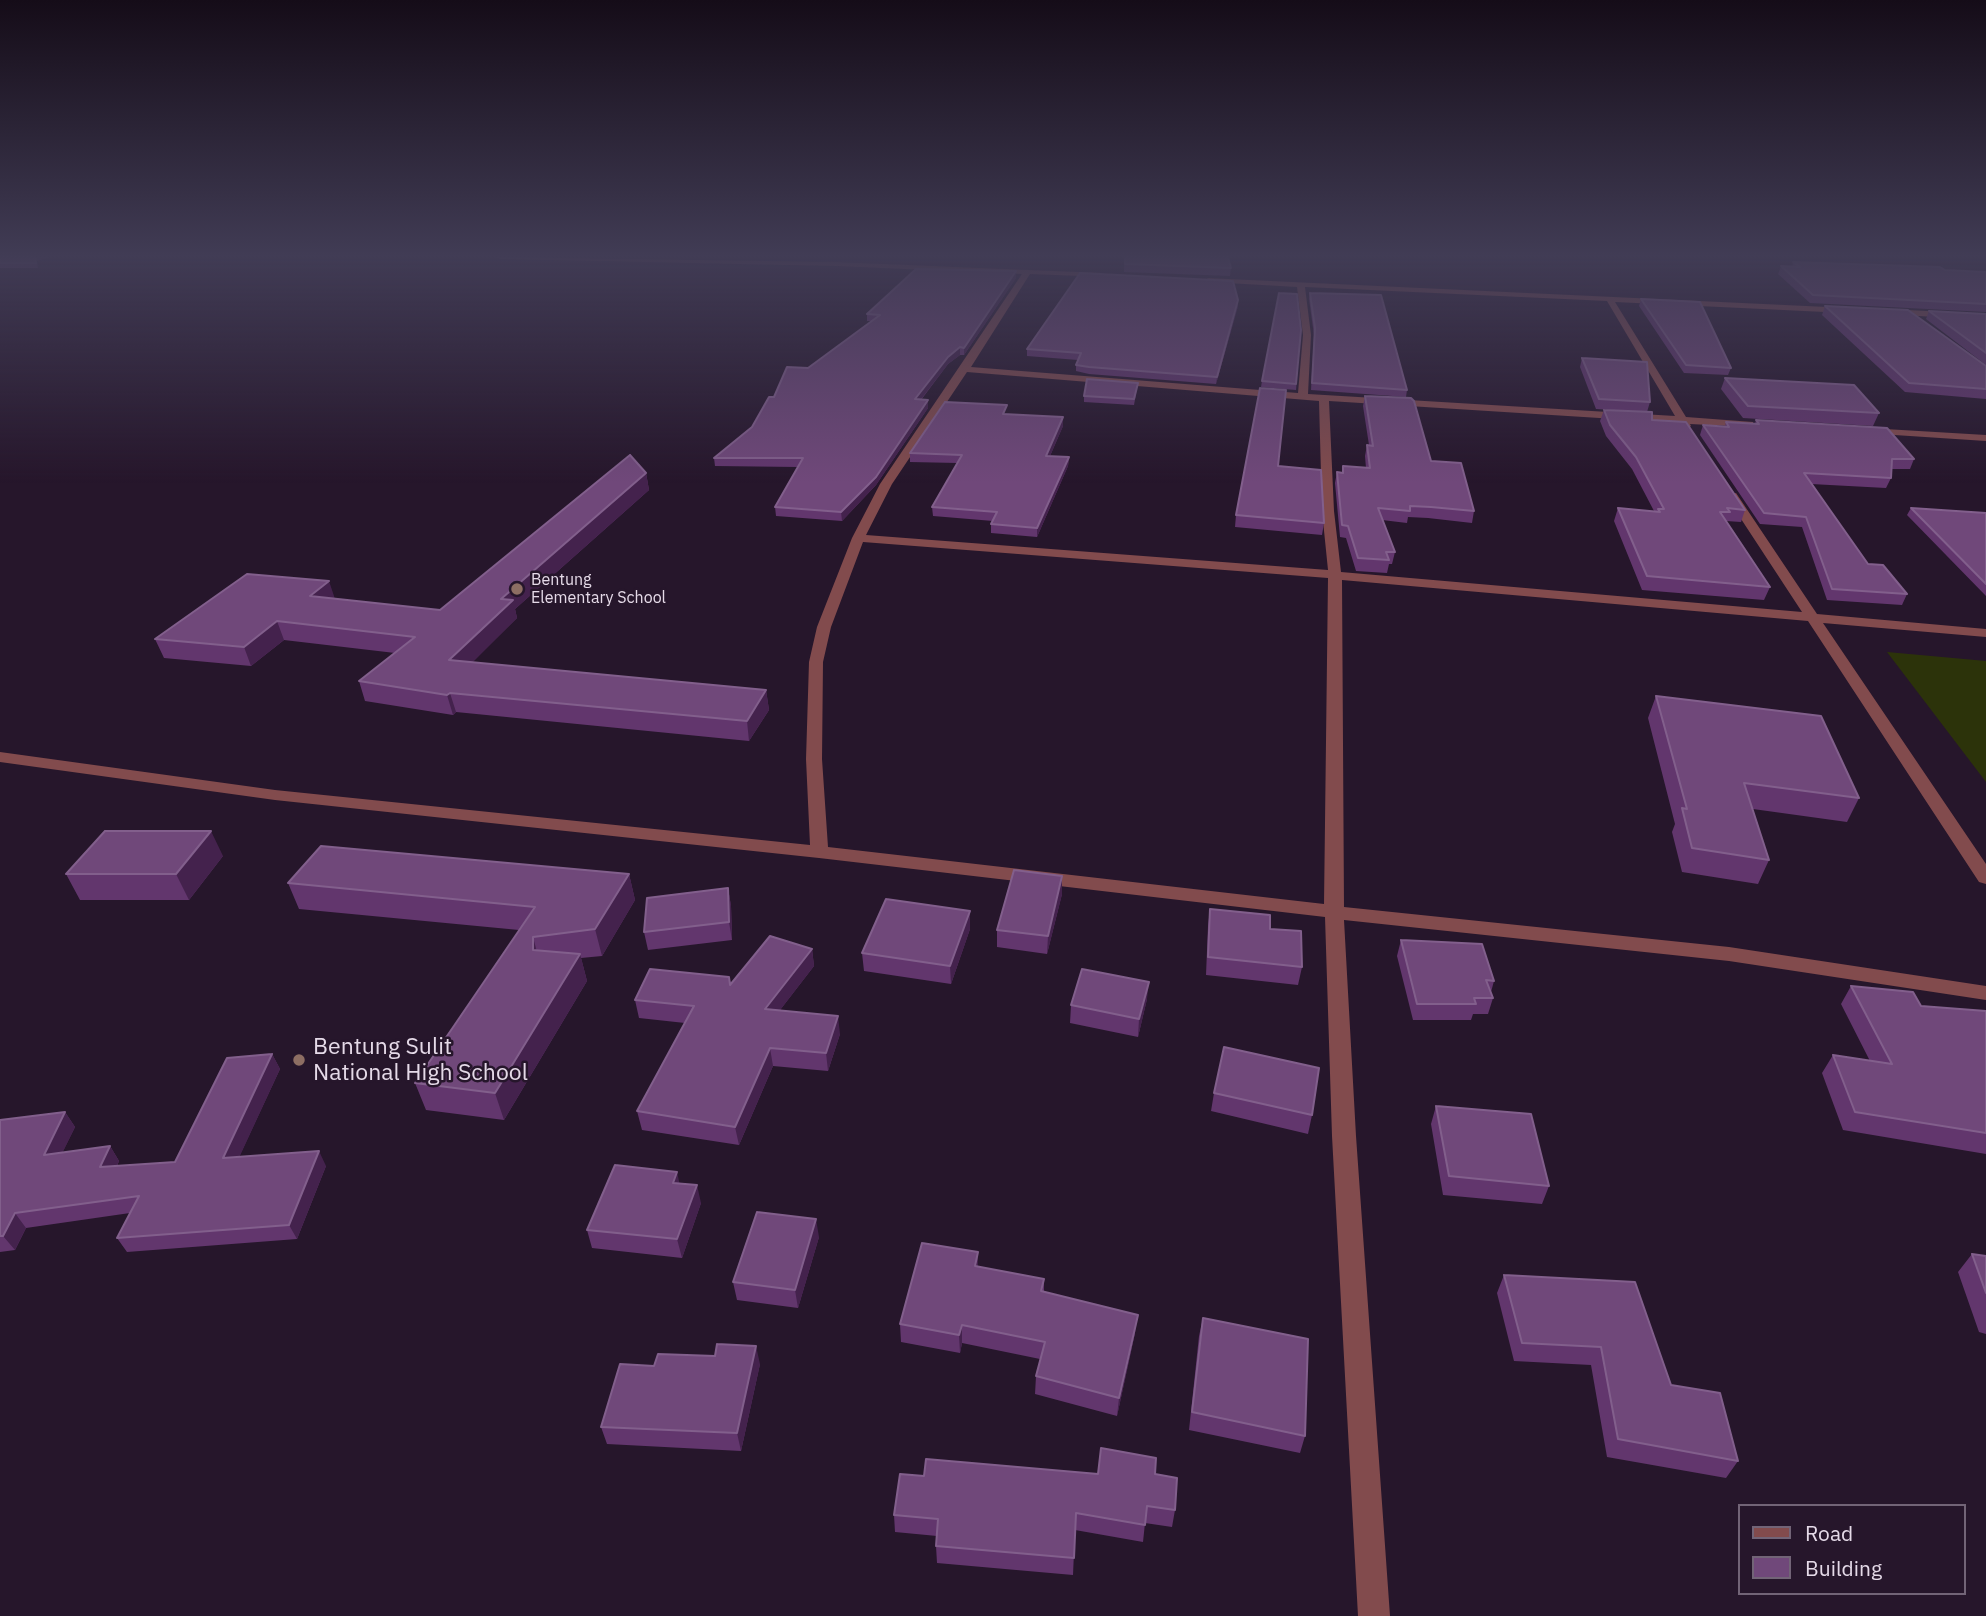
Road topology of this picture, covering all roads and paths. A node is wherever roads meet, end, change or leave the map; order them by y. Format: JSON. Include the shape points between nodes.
{"nodes":[{"id":1,"x":987,"y":332,"type":"edge"},
{"id":2,"x":1307,"y":332,"type":"edge"},
{"id":3,"x":1630,"y":332,"type":"edge"},
{"id":4,"x":963,"y":369,"type":"junction"},
{"id":5,"x":1314,"y":397,"type":"junction"},
{"id":6,"x":1682,"y":420,"type":"junction"},
{"id":7,"x":1765,"y":425,"type":"edge"},
{"id":8,"x":1862,"y":431,"type":"edge"},
{"id":9,"x":1986,"y":438,"type":"edge"},
{"id":10,"x":1698,"y":443,"type":"edge"},
{"id":11,"x":1720,"y":478,"type":"edge"},
{"id":12,"x":858,"y":538,"type":"junction"},
{"id":13,"x":1335,"y":575,"type":"junction"},
{"id":14,"x":1812,"y":619,"type":"junction"},
{"id":15,"x":1986,"y":633,"type":"edge"},
{"id":16,"x":0,"y":757,"type":"edge"},
{"id":17,"x":819,"y":852,"type":"junction"},
{"id":18,"x":1986,"y":878,"type":"edge"},
{"id":19,"x":1334,"y":912,"type":"junction"},
{"id":20,"x":1986,"y":993,"type":"edge"},
{"id":21,"x":1374,"y":1616,"type":"edge"}],
"edges":[{"from":1,"to":4,"type":"street"},
{"from":2,"to":5,"type":"street"},
{"from":3,"to":6,"type":"street"},
{"from":4,"to":5,"type":"street"},
{"from":4,"to":12,"type":"street","via":[[886,484]]},
{"from":5,"to":6,"type":"street"},
{"from":5,"to":13,"type":"street"},
{"from":6,"to":7,"type":"street"},
{"from":6,"to":10,"type":"street"},
{"from":8,"to":9,"type":"street"},
{"from":11,"to":14,"type":"street"},
{"from":12,"to":13,"type":"street"},
{"from":12,"to":17,"type":"street","via":[[824,627],[816,662],[814,759]]},
{"from":13,"to":14,"type":"street"},
{"from":13,"to":19,"type":"street"},
{"from":14,"to":15,"type":"street"},
{"from":14,"to":18,"type":"street"},
{"from":16,"to":17,"type":"street","via":[[288,797]]},
{"from":17,"to":19,"type":"street"},
{"from":19,"to":20,"type":"street","via":[[1729,954]]},
{"from":19,"to":21,"type":"street"}]}
